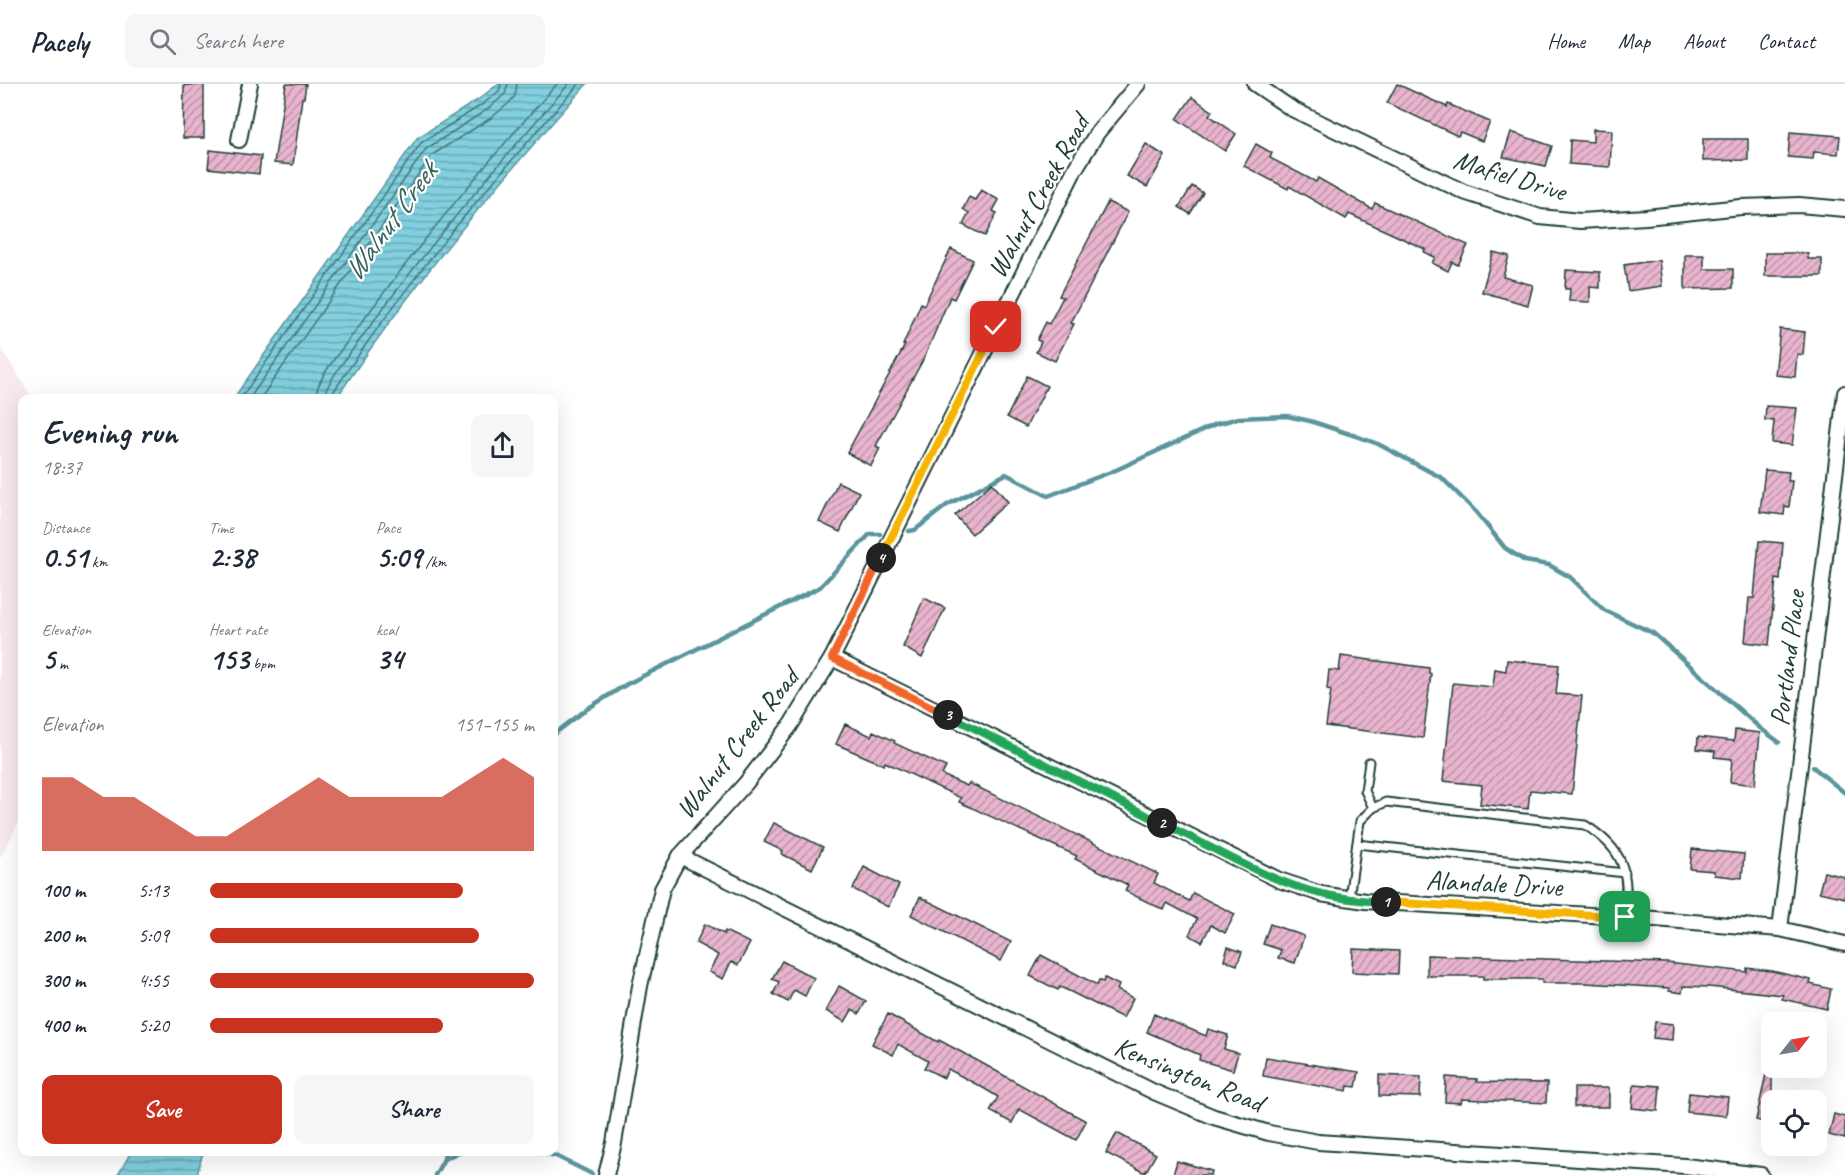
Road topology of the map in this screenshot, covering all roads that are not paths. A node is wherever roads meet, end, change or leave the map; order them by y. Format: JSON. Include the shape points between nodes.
{"nodes":[{"id":1,"x":250,"y":84,"type":"edge"},
{"id":2,"x":1138,"y":84,"type":"edge"},
{"id":3,"x":1255,"y":84,"type":"edge"},
{"id":4,"x":239,"y":140,"type":"dead end"},
{"id":5,"x":1845,"y":209,"type":"edge"},
{"id":6,"x":1845,"y":393,"type":"edge"},
{"id":7,"x":1842,"y":447,"type":"edge"},
{"id":8,"x":832,"y":658,"type":"junction"},
{"id":9,"x":1369,"y":762,"type":"dead end"},
{"id":10,"x":1373,"y":808,"type":"junction"},
{"id":11,"x":1357,"y":844,"type":"junction"},
{"id":12,"x":681,"y":856,"type":"junction"},
{"id":13,"x":1625,"y":873,"type":"junction"},
{"id":14,"x":1349,"y":898,"type":"junction"},
{"id":15,"x":1625,"y":917,"type":"junction"},
{"id":16,"x":1780,"y":929,"type":"junction"},
{"id":17,"x":1845,"y":944,"type":"edge"},
{"id":18,"x":606,"y":1175,"type":"edge"},
{"id":19,"x":1761,"y":1175,"type":"edge"}],
"edges":[{"from":1,"to":4,"type":"street"},
{"from":2,"to":8,"type":"street","name":"Walnut Creek Road","via":[[1075,169]]},
{"from":3,"to":5,"type":"street","name":"Mafiel Drive","via":[[1292,109],[1454,187],[1540,217],[1580,221],[1799,205]]},
{"from":6,"to":7,"type":"street","name":"Portland Place"},
{"from":7,"to":16,"type":"street","name":"Portland Place"},
{"from":8,"to":12,"type":"street","name":"Walnut Creek Road","via":[[759,767]]},
{"from":8,"to":14,"type":"street","name":"Alandale Drive","via":[[1279,880],[1321,894]]},
{"from":9,"to":10,"type":"lane","via":[[1365,791]]},
{"from":10,"to":11,"type":"lane","via":[[1360,821]]},
{"from":10,"to":13,"type":"lane","via":[[1386,802],[1585,825],[1615,849]]},
{"from":11,"to":13,"type":"lane"},
{"from":11,"to":14,"type":"lane"},
{"from":12,"to":18,"type":"street","name":"Walnut Creek Road","via":[[662,889]]},
{"from":12,"to":19,"type":"street","name":"Kensington Road","via":[[1154,1092],[1269,1134],[1318,1142],[1685,1166]]},
{"from":13,"to":15,"type":"lane"},
{"from":14,"to":15,"type":"street","name":"Alandale Drive"},
{"from":15,"to":16,"type":"street","name":"Alandale Drive"},
{"from":16,"to":17,"type":"street","name":"Alandale Drive"}]}
